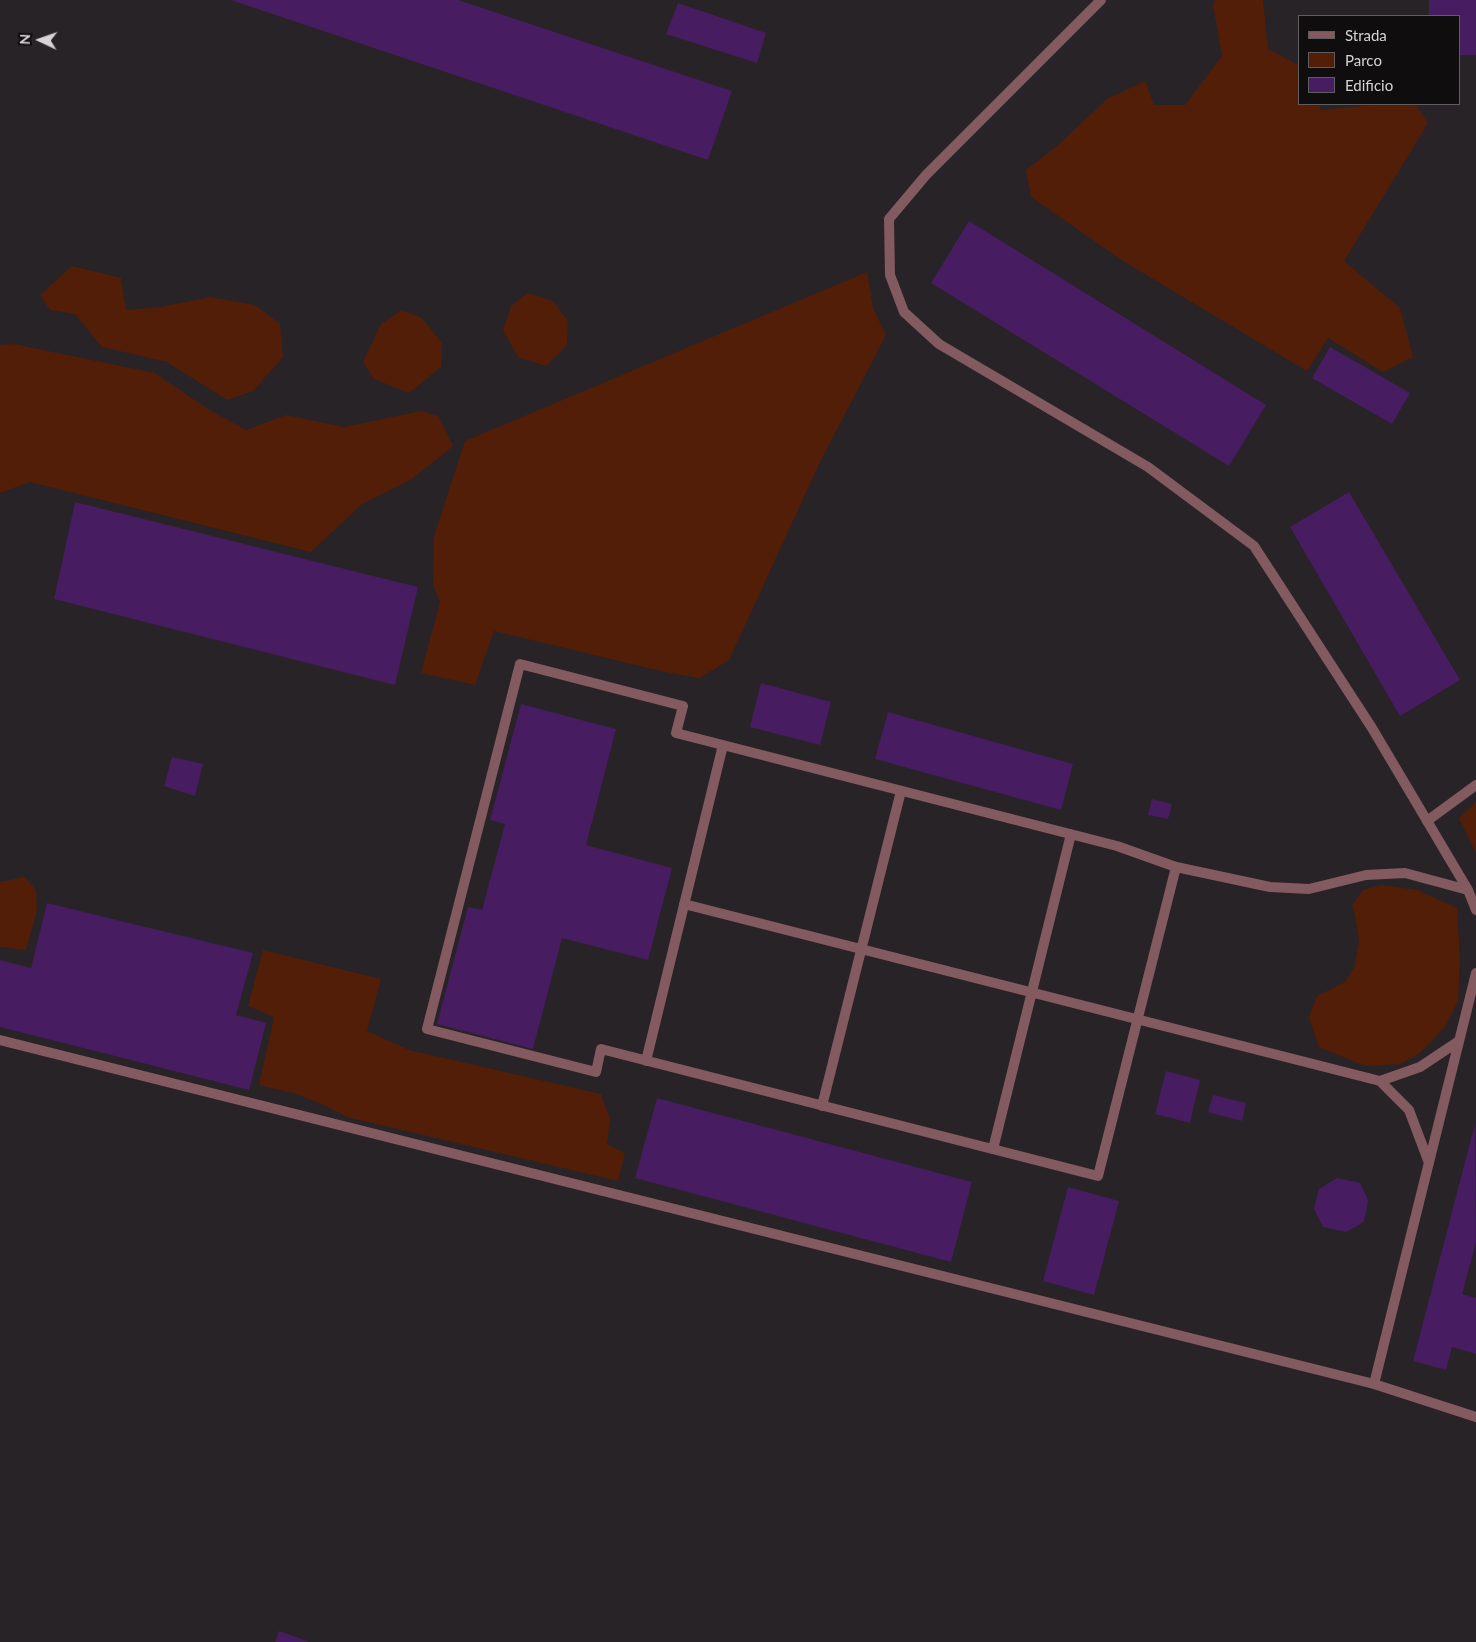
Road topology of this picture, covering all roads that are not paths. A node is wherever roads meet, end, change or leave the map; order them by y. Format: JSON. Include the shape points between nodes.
{"nodes":[{"id":1,"x":1101,"y":0,"type":"edge"},
{"id":2,"x":723,"y":745,"type":"junction"},
{"id":3,"x":1476,"y":785,"type":"edge"},
{"id":4,"x":902,"y":791,"type":"junction"},
{"id":5,"x":1427,"y":821,"type":"junction"},
{"id":6,"x":1071,"y":834,"type":"junction"},
{"id":7,"x":1176,"y":867,"type":"junction"},
{"id":8,"x":1468,"y":890,"type":"junction"},
{"id":9,"x":684,"y":904,"type":"junction"},
{"id":10,"x":1476,"y":910,"type":"edge"},
{"id":11,"x":862,"y":948,"type":"junction"},
{"id":12,"x":1476,"y":973,"type":"edge"},
{"id":13,"x":1032,"y":992,"type":"junction"},
{"id":14,"x":1138,"y":1018,"type":"junction"},
{"id":15,"x":0,"y":1040,"type":"edge"},
{"id":16,"x":1459,"y":1041,"type":"junction"},
{"id":17,"x":646,"y":1061,"type":"junction"},
{"id":18,"x":1380,"y":1081,"type":"junction"},
{"id":19,"x":822,"y":1106,"type":"junction"},
{"id":20,"x":993,"y":1149,"type":"junction"},
{"id":21,"x":1429,"y":1162,"type":"junction"},
{"id":22,"x":1374,"y":1384,"type":"junction"},
{"id":23,"x":1476,"y":1417,"type":"edge"}],
"edges":[{"from":1,"to":5,"type":"street","via":[[926,175],[889,219],[890,275],[904,312],[939,344],[1148,467],[1254,546],[1372,728]]},
{"from":2,"to":4,"type":"street"},
{"from":2,"to":9,"type":"street"},
{"from":2,"to":17,"type":"street","via":[[676,733],[683,706],[520,664],[427,1030],[596,1072],[601,1049]]},
{"from":3,"to":5,"type":"street"},
{"from":4,"to":6,"type":"street"},
{"from":4,"to":11,"type":"street"},
{"from":5,"to":8,"type":"street"},
{"from":6,"to":7,"type":"street"},
{"from":6,"to":13,"type":"street"},
{"from":7,"to":8,"type":"street","via":[[1270,886],[1309,889],[1366,875],[1405,873]]},
{"from":7,"to":14,"type":"street"},
{"from":8,"to":10,"type":"street"},
{"from":9,"to":11,"type":"street"},
{"from":9,"to":17,"type":"street"},
{"from":11,"to":13,"type":"street"},
{"from":11,"to":19,"type":"street"},
{"from":12,"to":16,"type":"street"},
{"from":13,"to":14,"type":"street"},
{"from":13,"to":20,"type":"street"},
{"from":14,"to":18,"type":"street"},
{"from":14,"to":20,"type":"street","via":[[1098,1176]]},
{"from":15,"to":22,"type":"street"},
{"from":16,"to":18,"type":"street","via":[[1420,1067]]},
{"from":16,"to":21,"type":"street"},
{"from":17,"to":19,"type":"street"},
{"from":18,"to":21,"type":"street","via":[[1409,1110]]},
{"from":19,"to":20,"type":"street"},
{"from":21,"to":22,"type":"street"},
{"from":22,"to":23,"type":"street"}]}
